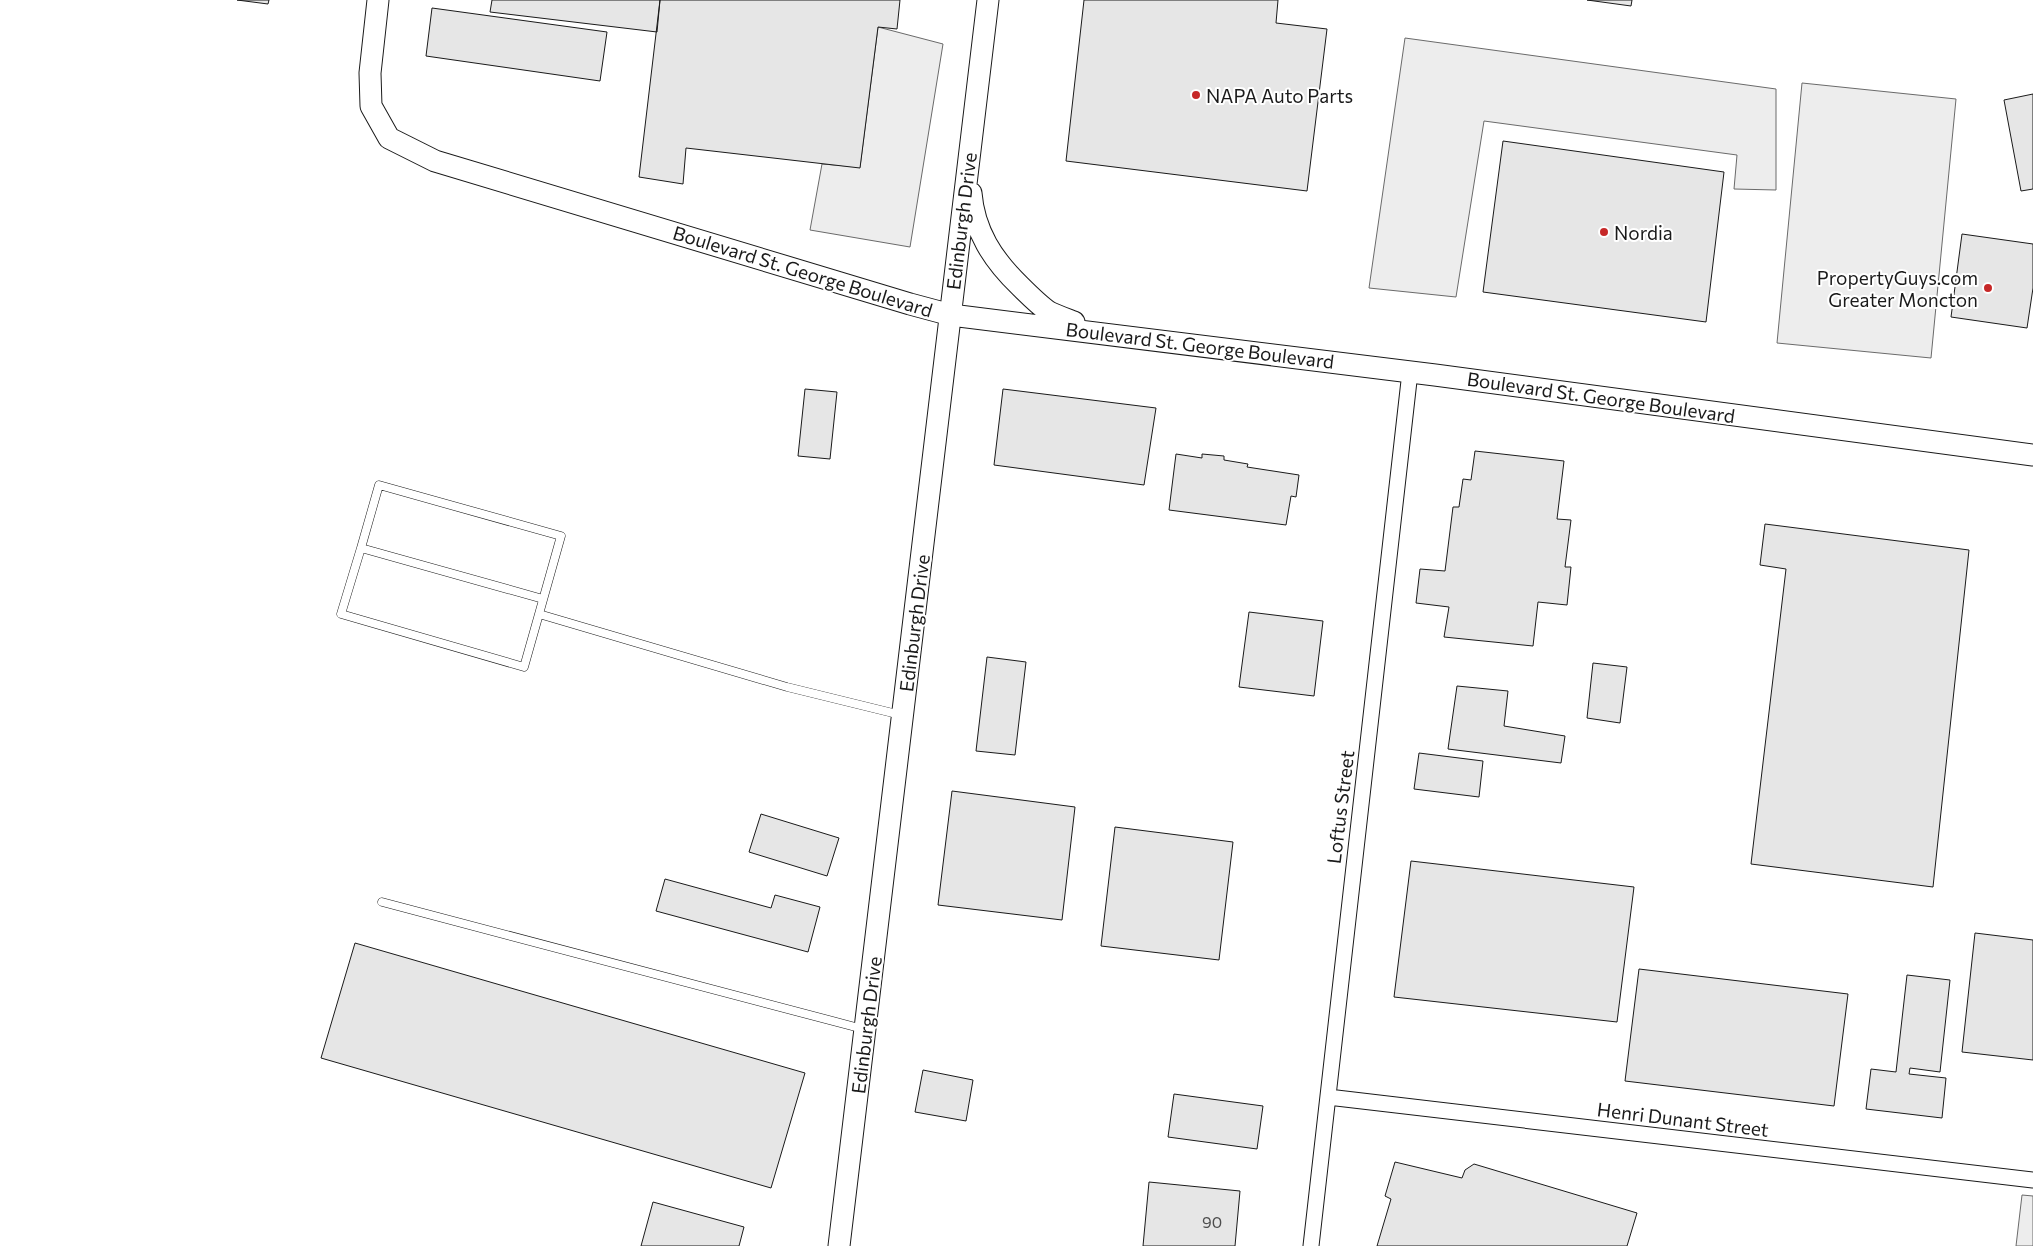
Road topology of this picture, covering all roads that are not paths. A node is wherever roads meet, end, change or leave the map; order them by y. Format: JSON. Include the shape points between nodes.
{"nodes":[{"id":1,"x":378,"y":0,"type":"edge"},
{"id":2,"x":988,"y":0,"type":"edge"},
{"id":3,"x":969,"y":161,"type":"junction"},
{"id":4,"x":951,"y":315,"type":"junction"},
{"id":5,"x":1100,"y":333,"type":"junction"},
{"id":6,"x":1410,"y":372,"type":"junction"},
{"id":7,"x":2033,"y":454,"type":"edge"},
{"id":8,"x":361,"y":548,"type":"junction"},
{"id":9,"x":543,"y":599,"type":"junction"},
{"id":10,"x":539,"y":614,"type":"junction"},
{"id":11,"x":903,"y":716,"type":"junction"},
{"id":12,"x":382,"y":902,"type":"dead end"},
{"id":13,"x":865,"y":1030,"type":"junction"},
{"id":14,"x":1328,"y":1098,"type":"junction"},
{"id":15,"x":2033,"y":1180,"type":"edge"},
{"id":16,"x":839,"y":1246,"type":"edge"},
{"id":17,"x":1311,"y":1246,"type":"edge"}],
"edges":[{"from":1,"to":4,"type":"street","name":"Boulevard St. George Boulevard","via":[[370,74],[371,106],[389,138],[435,160]]},
{"from":2,"to":3,"type":"street","name":"Edinburgh Drive"},
{"from":3,"to":4,"type":"street","name":"Edinburgh Drive"},
{"from":3,"to":5,"type":"street","via":[[972,208],[992,256],[1022,289],[1049,312]]},
{"from":4,"to":5,"type":"street","name":"Boulevard St. George Boulevard"},
{"from":4,"to":11,"type":"street","name":"Edinburgh Drive"},
{"from":5,"to":6,"type":"street","name":"Boulevard St. George Boulevard"},
{"from":6,"to":7,"type":"street","name":"Boulevard St. George Boulevard"},
{"from":6,"to":14,"type":"street","name":"Loftus Street"},
{"from":8,"to":9,"type":"lane"},
{"from":8,"to":9,"type":"lane","via":[[379,485],[561,536]]},
{"from":8,"to":10,"type":"lane","via":[[341,614],[524,667]]},
{"from":9,"to":10,"type":"lane"},
{"from":10,"to":11,"type":"lane","via":[[786,687]]},
{"from":11,"to":13,"type":"street","name":"Edinburgh Drive"},
{"from":12,"to":13,"type":"lane"},
{"from":13,"to":16,"type":"street","name":"Edinburgh Drive"},
{"from":14,"to":15,"type":"street","name":"Henri Dunant Street"},
{"from":14,"to":17,"type":"street","name":"Loftus Street"}]}
